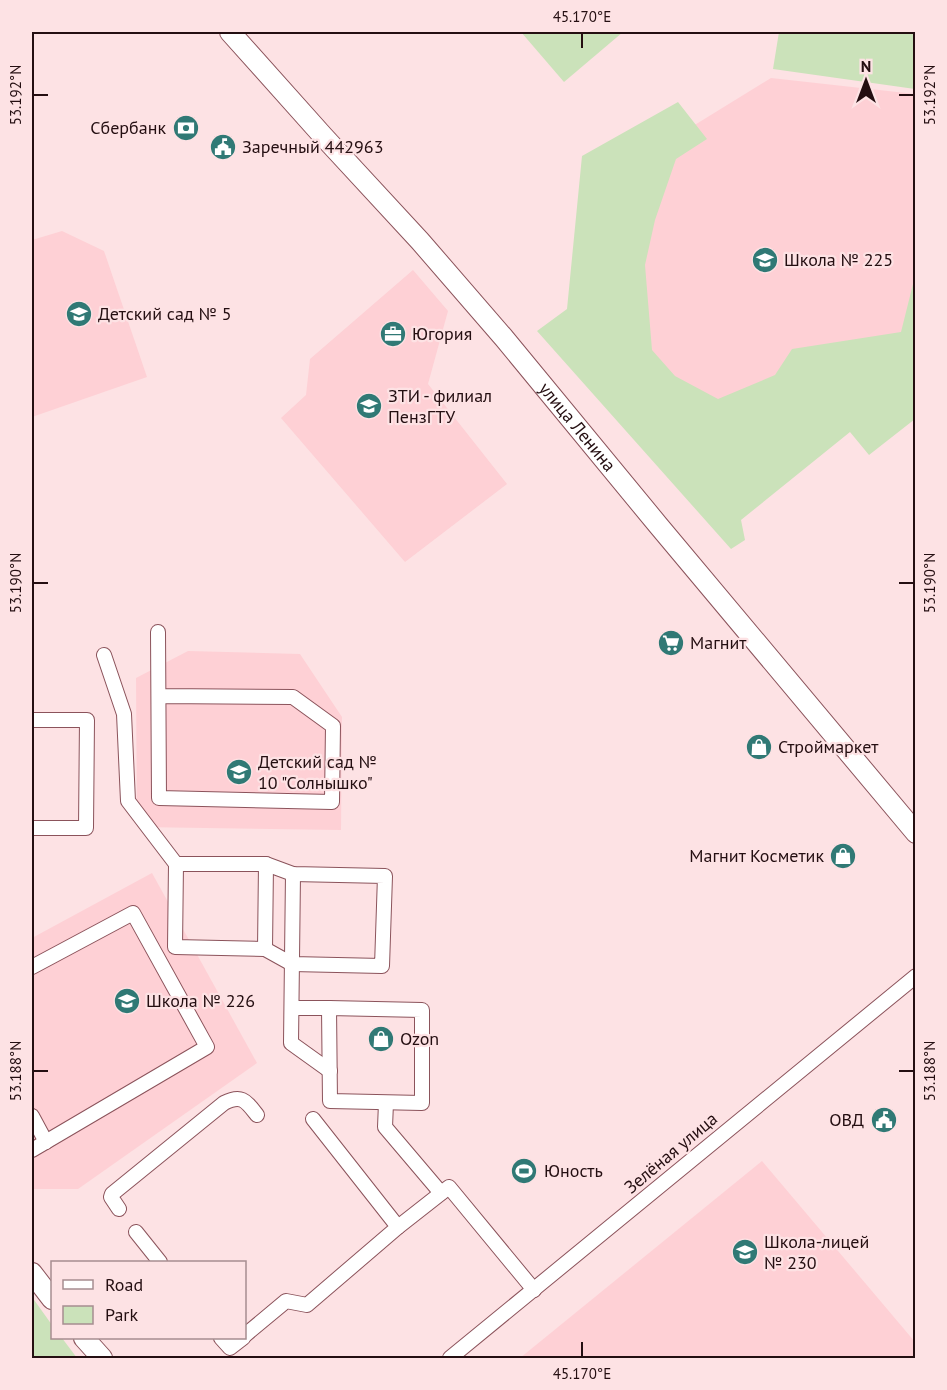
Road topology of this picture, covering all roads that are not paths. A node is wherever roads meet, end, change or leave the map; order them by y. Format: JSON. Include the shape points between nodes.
{"nodes":[{"id":1,"x":230,"y":32,"type":"edge"},
{"id":2,"x":158,"y":632,"type":"dead end"},
{"id":3,"x":105,"y":655,"type":"dead end"},
{"id":4,"x":159,"y":696,"type":"junction"},
{"id":5,"x":32,"y":720,"type":"edge"},
{"id":6,"x":32,"y":828,"type":"edge"},
{"id":7,"x":915,"y":833,"type":"edge"},
{"id":8,"x":176,"y":864,"type":"junction"},
{"id":9,"x":266,"y":864,"type":"junction"},
{"id":10,"x":293,"y":874,"type":"junction"},
{"id":11,"x":265,"y":950,"type":"junction"},
{"id":12,"x":292,"y":964,"type":"junction"},
{"id":13,"x":32,"y":967,"type":"edge"},
{"id":14,"x":915,"y":976,"type":"edge"},
{"id":15,"x":292,"y":1008,"type":"junction"},
{"id":16,"x":329,"y":1008,"type":"junction"},
{"id":17,"x":330,"y":1071,"type":"junction"},
{"id":18,"x":386,"y":1103,"type":"junction"},
{"id":19,"x":257,"y":1115,"type":"dead end"},
{"id":20,"x":32,"y":1116,"type":"edge"},
{"id":21,"x":314,"y":1119,"type":"dead end"},
{"id":22,"x":46,"y":1142,"type":"junction"},
{"id":23,"x":32,"y":1150,"type":"edge"},
{"id":24,"x":441,"y":1193,"type":"junction"},
{"id":25,"x":118,"y":1209,"type":"dead end"},
{"id":26,"x":398,"y":1227,"type":"junction"},
{"id":27,"x":136,"y":1232,"type":"dead end"},
{"id":28,"x":158,"y":1261,"type":"edge"},
{"id":29,"x":32,"y":1273,"type":"edge"},
{"id":30,"x":534,"y":1290,"type":"junction"},
{"id":31,"x":51,"y":1298,"type":"edge"},
{"id":32,"x":246,"y":1335,"type":"edge"},
{"id":33,"x":85,"y":1339,"type":"edge"},
{"id":34,"x":222,"y":1339,"type":"edge"},
{"id":35,"x":241,"y":1339,"type":"edge"},
{"id":36,"x":102,"y":1359,"type":"edge"},
{"id":37,"x":450,"y":1359,"type":"edge"}],
"edges":[{"from":1,"to":7,"type":"main road","name":"улица Ленина","via":[[504,338]]},
{"from":2,"to":4,"type":"street"},
{"from":3,"to":8,"type":"street","via":[[124,714],[128,801]]},
{"from":4,"to":4,"type":"street","via":[[293,697],[333,726],[332,802],[159,798]]},
{"from":5,"to":6,"type":"street","via":[[87,720],[86,828]]},
{"from":8,"to":9,"type":"street"},
{"from":8,"to":11,"type":"street","via":[[175,946]]},
{"from":9,"to":10,"type":"street"},
{"from":9,"to":11,"type":"street"},
{"from":10,"to":12,"type":"street"},
{"from":10,"to":12,"type":"street","via":[[385,876],[382,966]]},
{"from":11,"to":12,"type":"street"},
{"from":12,"to":15,"type":"street"},
{"from":13,"to":22,"type":"street","via":[[133,913],[207,1047]]},
{"from":14,"to":30,"type":"street","name":"Зелёная улица"},
{"from":15,"to":16,"type":"street"},
{"from":15,"to":17,"type":"street","via":[[291,1043]]},
{"from":16,"to":17,"type":"street"},
{"from":16,"to":18,"type":"street","via":[[422,1010],[422,1103]]},
{"from":17,"to":18,"type":"street","via":[[330,1101]]},
{"from":18,"to":24,"type":"street","via":[[385,1127]]},
{"from":19,"to":25,"type":"street","via":[[245,1101],[232,1099],[224,1103],[112,1194]]},
{"from":20,"to":22,"type":"street"},
{"from":21,"to":26,"type":"street"},
{"from":22,"to":23,"type":"street"},
{"from":24,"to":26,"type":"street"},
{"from":24,"to":30,"type":"street","via":[[450,1187]]},
{"from":26,"to":32,"type":"street","via":[[307,1305],[286,1301]]},
{"from":27,"to":28,"type":"street"},
{"from":29,"to":31,"type":"main road"},
{"from":30,"to":37,"type":"street","name":"Зелёная улица"},
{"from":33,"to":36,"type":"main road"},
{"from":34,"to":35,"type":"street","via":[[230,1348]]}]}
